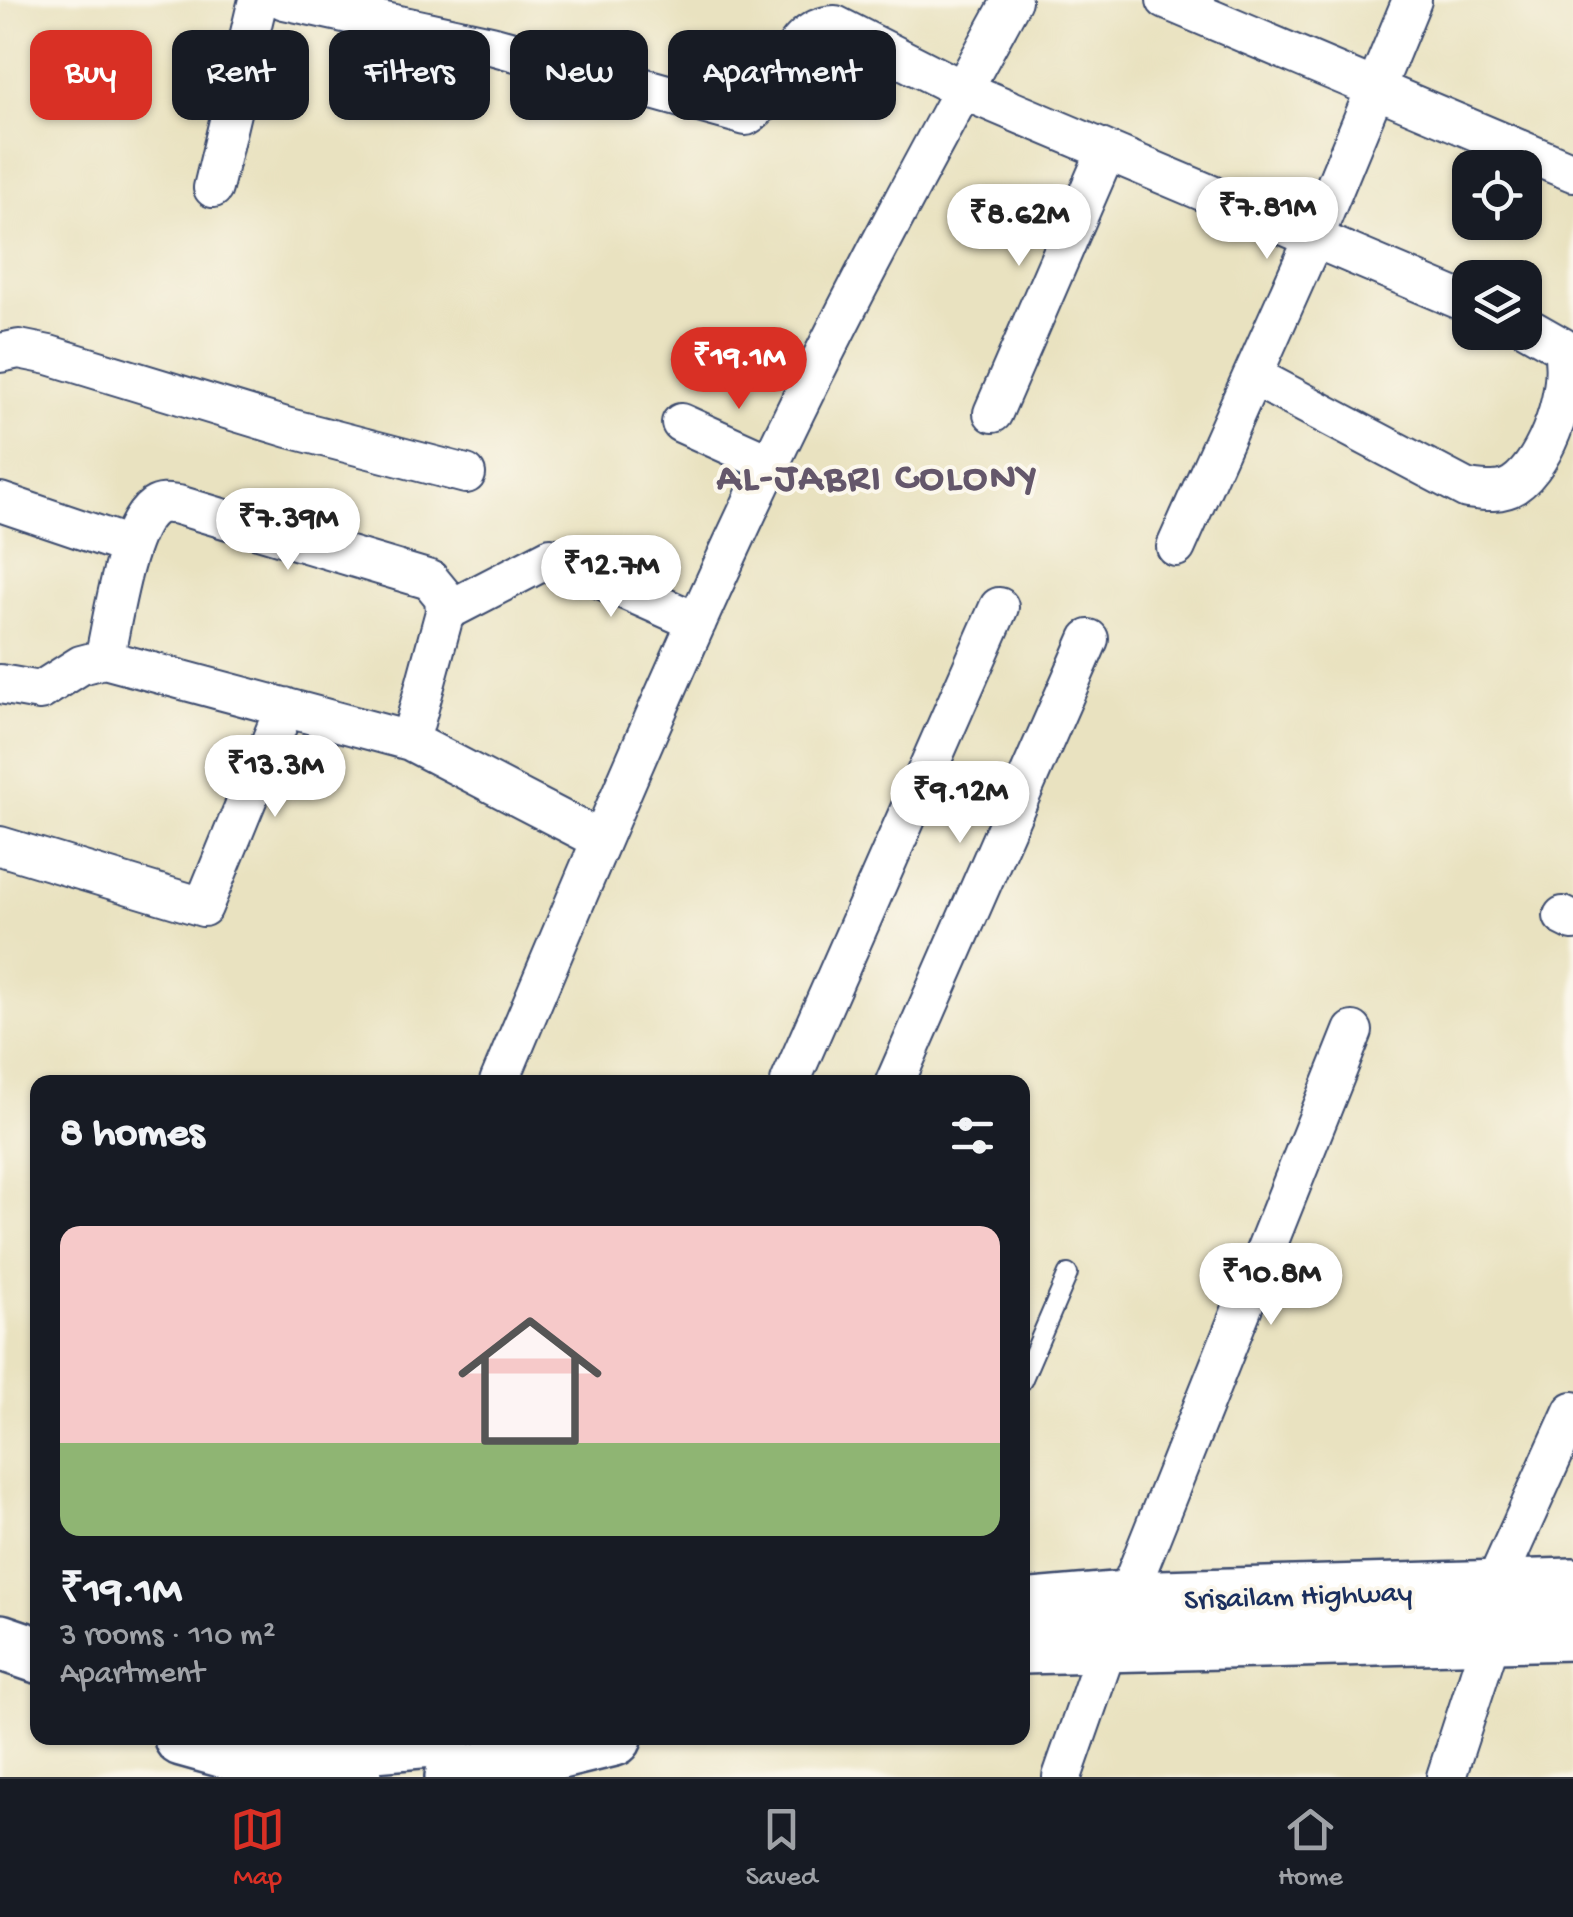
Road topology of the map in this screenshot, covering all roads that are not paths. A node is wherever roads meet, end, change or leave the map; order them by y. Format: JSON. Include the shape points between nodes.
{"nodes":[{"id":1,"x":258,"y":0,"type":"edge"},
{"id":2,"x":284,"y":0,"type":"edge"},
{"id":3,"x":1012,"y":0,"type":"edge"},
{"id":4,"x":1166,"y":0,"type":"edge"},
{"id":5,"x":1412,"y":0,"type":"edge"},
{"id":6,"x":829,"y":13,"type":"edge"},
{"id":7,"x":1376,"y":87,"type":"junction"},
{"id":8,"x":962,"y":90,"type":"junction"},
{"id":9,"x":1106,"y":152,"type":"junction"},
{"id":10,"x":1573,"y":172,"type":"edge"},
{"id":11,"x":213,"y":188,"type":"dead end"},
{"id":12,"x":1313,"y":240,"type":"junction"},
{"id":13,"x":1452,"y":297,"type":"edge"},
{"id":14,"x":1542,"y":335,"type":"edge"},
{"id":15,"x":1568,"y":349,"type":"edge"},
{"id":16,"x":0,"y":353,"type":"edge"},
{"id":17,"x":1253,"y":376,"type":"junction"},
{"id":18,"x":993,"y":413,"type":"dead end"},
{"id":19,"x":681,"y":423,"type":"dead end"},
{"id":20,"x":770,"y":463,"type":"junction"},
{"id":21,"x":466,"y":474,"type":"dead end"},
{"id":22,"x":0,"y":502,"type":"edge"},
{"id":23,"x":130,"y":546,"type":"junction"},
{"id":24,"x":1176,"y":547,"type":"dead end"},
{"id":25,"x":1000,"y":606,"type":"dead end"},
{"id":26,"x":445,"y":612,"type":"junction"},
{"id":27,"x":697,"y":622,"type":"junction"},
{"id":28,"x":1088,"y":639,"type":"dead end"},
{"id":29,"x":104,"y":659,"type":"junction"},
{"id":30,"x":0,"y":684,"type":"edge"},
{"id":31,"x":285,"y":707,"type":"junction"},
{"id":32,"x":410,"y":740,"type":"junction"},
{"id":33,"x":601,"y":840,"type":"junction"},
{"id":34,"x":0,"y":846,"type":"edge"},
{"id":35,"x":1353,"y":1031,"type":"dead end"},
{"id":36,"x":501,"y":1075,"type":"edge"},
{"id":37,"x":793,"y":1075,"type":"edge"},
{"id":38,"x":898,"y":1075,"type":"edge"},
{"id":39,"x":1068,"y":1274,"type":"dead end"},
{"id":40,"x":1030,"y":1362,"type":"edge"},
{"id":41,"x":1573,"y":1411,"type":"edge"},
{"id":42,"x":1573,"y":1586,"type":"edge"},
{"id":43,"x":1030,"y":1609,"type":"edge"},
{"id":44,"x":1493,"y":1610,"type":"junction"},
{"id":45,"x":1118,"y":1620,"type":"junction"},
{"id":46,"x":1573,"y":1632,"type":"edge"},
{"id":47,"x":0,"y":1642,"type":"edge"},
{"id":48,"x":1030,"y":1644,"type":"edge"},
{"id":49,"x":30,"y":1652,"type":"edge"},
{"id":50,"x":0,"y":1674,"type":"edge"},
{"id":51,"x":30,"y":1684,"type":"edge"},
{"id":52,"x":218,"y":1745,"type":"edge"},
{"id":53,"x":585,"y":1745,"type":"edge"},
{"id":54,"x":354,"y":1777,"type":"edge"},
{"id":55,"x":453,"y":1777,"type":"edge"},
{"id":56,"x":1062,"y":1777,"type":"edge"},
{"id":57,"x":1446,"y":1777,"type":"edge"}],
"edges":[{"from":1,"to":11,"type":"street"},
{"from":2,"to":6,"type":"street","via":[[491,45],[746,116],[766,101],[806,35]]},
{"from":3,"to":8,"type":"street"},
{"from":4,"to":7,"type":"street"},
{"from":5,"to":7,"type":"street"},
{"from":6,"to":8,"type":"street"},
{"from":7,"to":10,"type":"street"},
{"from":7,"to":12,"type":"street"},
{"from":8,"to":9,"type":"street"},
{"from":8,"to":20,"type":"street"},
{"from":9,"to":12,"type":"street"},
{"from":9,"to":18,"type":"street"},
{"from":12,"to":13,"type":"street"},
{"from":12,"to":17,"type":"street"},
{"from":14,"to":15,"type":"street"},
{"from":15,"to":17,"type":"street","via":[[1565,392],[1548,437],[1526,475],[1495,492],[1467,490]]},
{"from":16,"to":21,"type":"street","via":[[18,348],[49,356]]},
{"from":17,"to":24,"type":"street"},
{"from":19,"to":20,"type":"street"},
{"from":20,"to":27,"type":"street"},
{"from":22,"to":23,"type":"street"},
{"from":23,"to":26,"type":"street","via":[[151,509],[178,505],[430,580],[444,597]]},
{"from":23,"to":29,"type":"street"},
{"from":25,"to":37,"type":"street"},
{"from":26,"to":27,"type":"street","via":[[551,556]]},
{"from":26,"to":32,"type":"street"},
{"from":27,"to":33,"type":"street"},
{"from":28,"to":38,"type":"street"},
{"from":29,"to":30,"type":"street","via":[[40,691]]},
{"from":29,"to":31,"type":"street"},
{"from":31,"to":32,"type":"street"},
{"from":31,"to":34,"type":"street","via":[[203,907]]},
{"from":32,"to":33,"type":"street"},
{"from":33,"to":36,"type":"street"},
{"from":35,"to":45,"type":"street"},
{"from":39,"to":40,"type":"lane"},
{"from":41,"to":44,"type":"street"},
{"from":42,"to":44,"type":"highway","name":"Srisailam Highway"},
{"from":43,"to":45,"type":"highway","name":"Srisailam Highway"},
{"from":44,"to":45,"type":"highway","name":"Srisailam Highway"},
{"from":44,"to":46,"type":"highway","name":"Srisailam Highway"},
{"from":44,"to":57,"type":"street"},
{"from":45,"to":48,"type":"highway","name":"Srisailam Highway"},
{"from":45,"to":56,"type":"street"},
{"from":47,"to":49,"type":"highway"},
{"from":50,"to":51,"type":"highway"},
{"from":52,"to":54,"type":"highway","via":[[311,1774]]},
{"from":53,"to":55,"type":"highway"}]}
